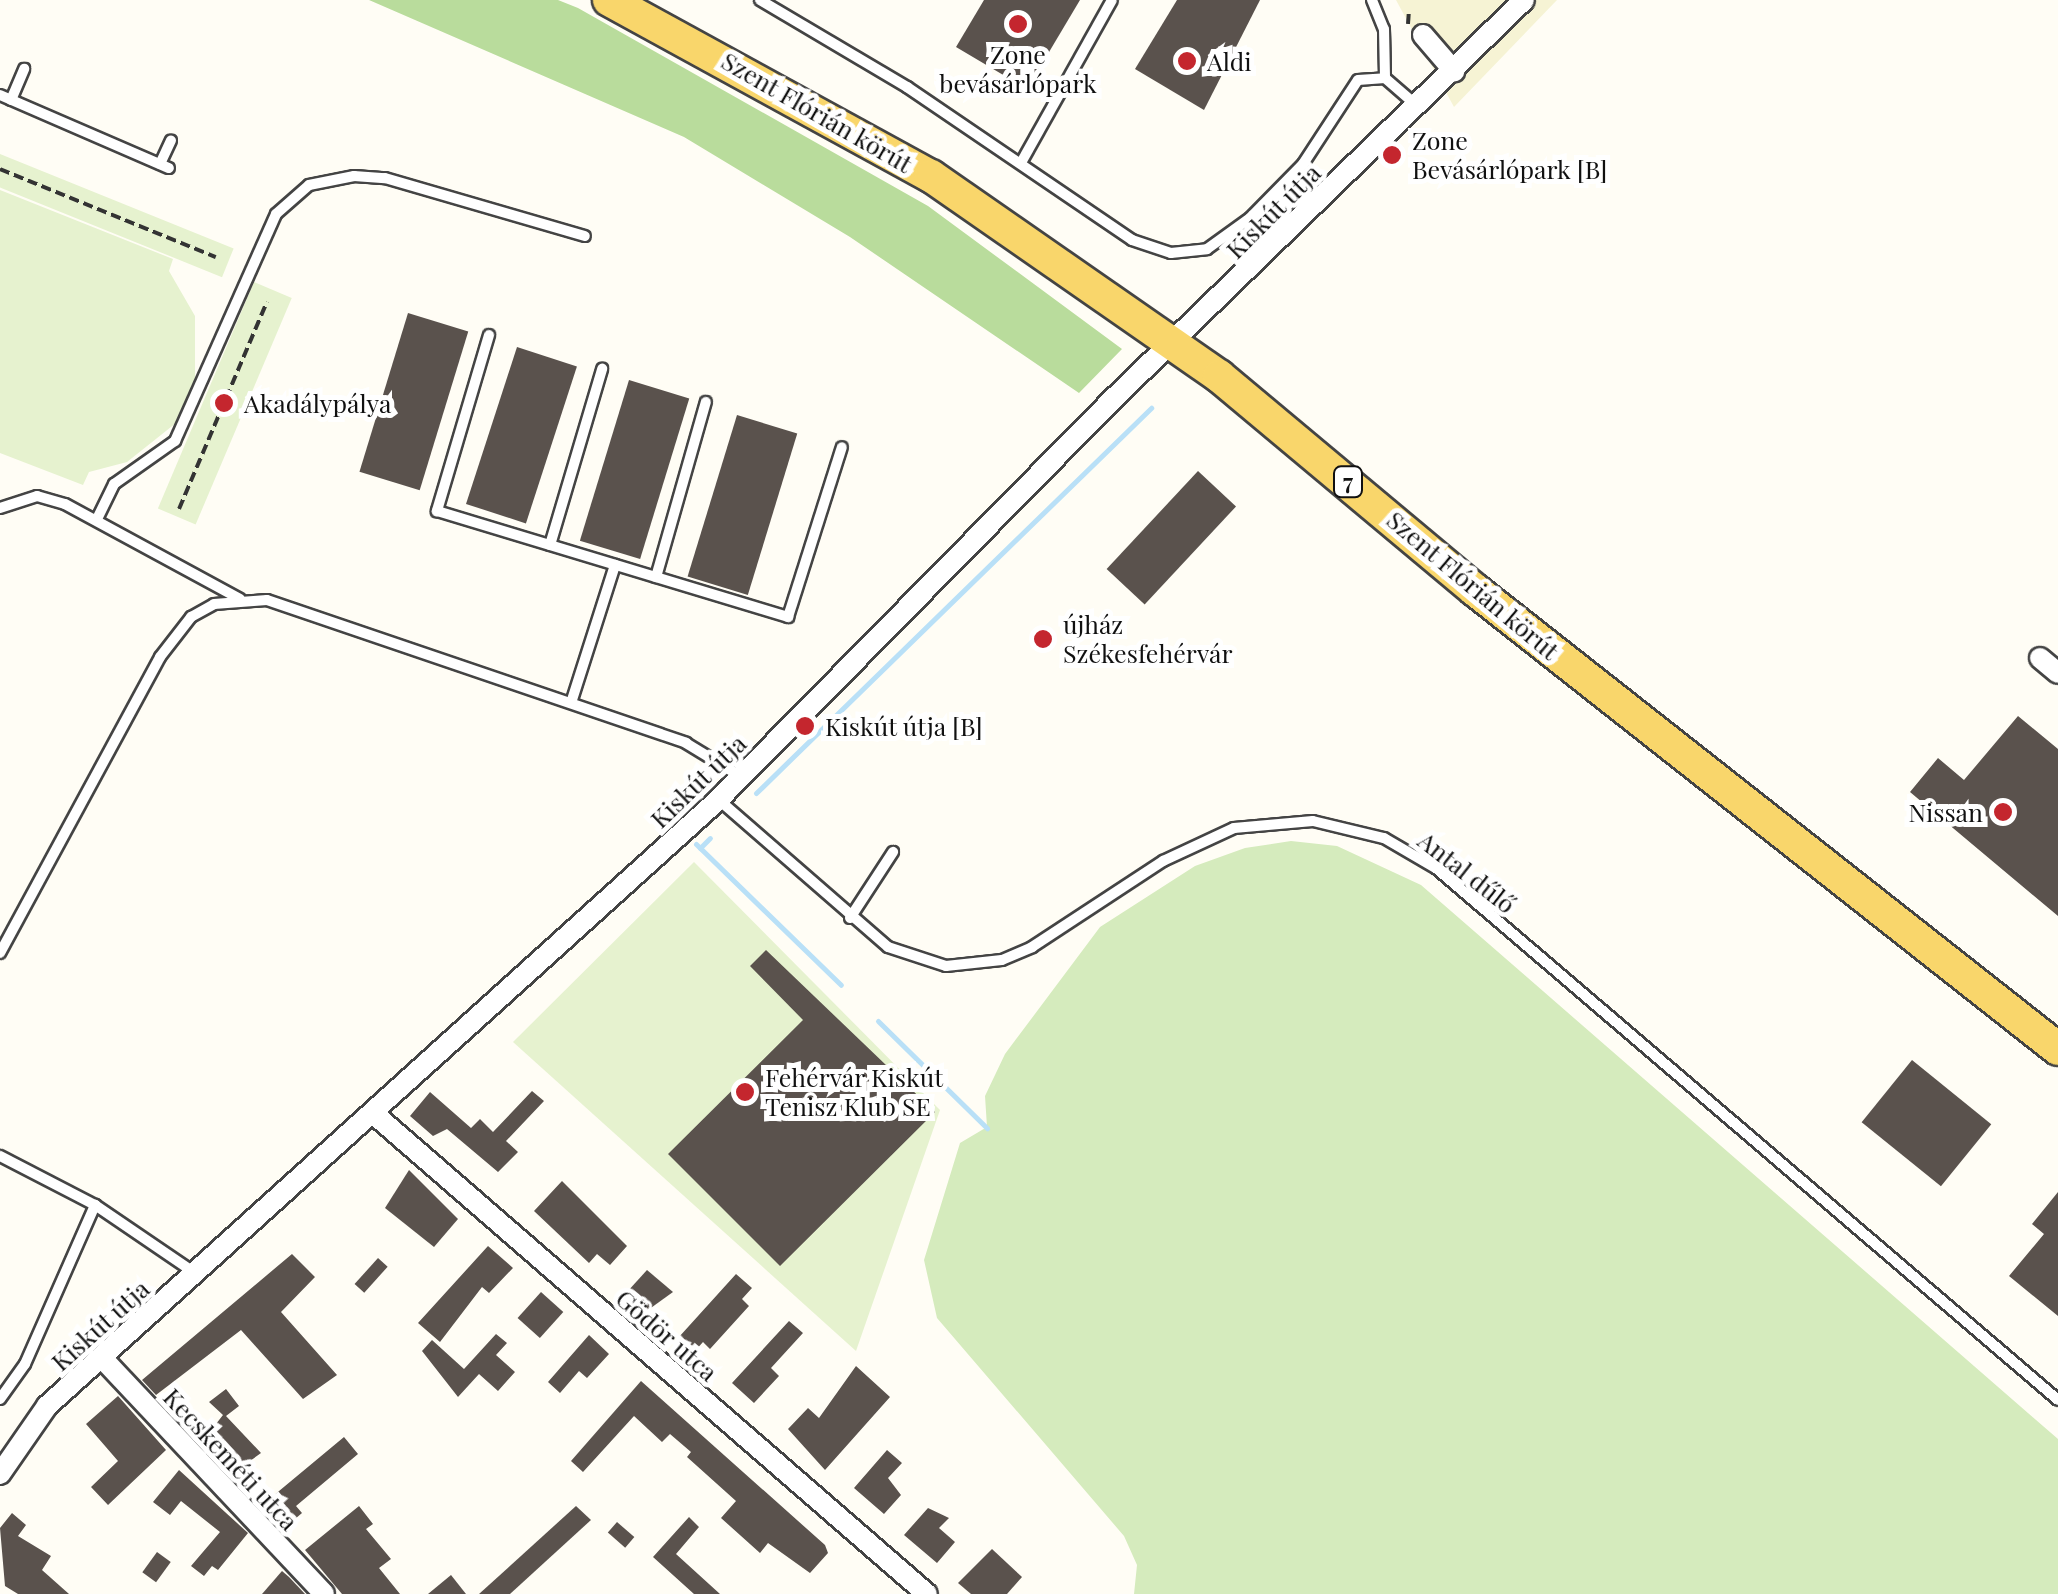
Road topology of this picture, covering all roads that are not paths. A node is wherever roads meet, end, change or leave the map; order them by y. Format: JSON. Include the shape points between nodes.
{"nodes":[{"id":1,"x":608,"y":0,"type":"edge"},
{"id":2,"x":760,"y":0,"type":"edge"},
{"id":3,"x":1112,"y":0,"type":"edge"},
{"id":4,"x":1372,"y":0,"type":"edge"},
{"id":5,"x":1524,"y":0,"type":"edge"},
{"id":6,"x":1423,"y":36,"type":"dead end"},
{"id":7,"x":24,"y":69,"type":"dead end"},
{"id":8,"x":1454,"y":70,"type":"junction"},
{"id":9,"x":1385,"y":78,"type":"junction"},
{"id":10,"x":6,"y":97,"type":"edge"},
{"id":11,"x":1415,"y":104,"type":"junction"},
{"id":12,"x":170,"y":140,"type":"dead end"},
{"id":13,"x":1022,"y":161,"type":"junction"},
{"id":14,"x":585,"y":236,"type":"dead end"},
{"id":15,"x":488,"y":335,"type":"dead end"},
{"id":16,"x":1173,"y":343,"type":"junction"},
{"id":17,"x":602,"y":370,"type":"dead end"},
{"id":18,"x":706,"y":402,"type":"dead end"},
{"id":19,"x":842,"y":447,"type":"dead end"},
{"id":20,"x":0,"y":508,"type":"edge"},
{"id":21,"x":98,"y":516,"type":"junction"},
{"id":22,"x":550,"y":545,"type":"junction"},
{"id":23,"x":615,"y":564,"type":"junction"},
{"id":24,"x":656,"y":577,"type":"junction"},
{"id":25,"x":240,"y":599,"type":"junction"},
{"id":26,"x":2040,"y":658,"type":"dead end"},
{"id":27,"x":2058,"y":673,"type":"edge"},
{"id":28,"x":570,"y":703,"type":"junction"},
{"id":29,"x":740,"y":776,"type":"junction"},
{"id":30,"x":719,"y":799,"type":"junction"},
{"id":31,"x":894,"y":852,"type":"dead end"},
{"id":32,"x":850,"y":918,"type":"junction"},
{"id":33,"x":0,"y":954,"type":"edge"},
{"id":34,"x":2058,"y":1049,"type":"edge"},
{"id":35,"x":374,"y":1114,"type":"junction"},
{"id":36,"x":0,"y":1156,"type":"edge"},
{"id":37,"x":95,"y":1205,"type":"junction"},
{"id":38,"x":196,"y":1273,"type":"junction"},
{"id":39,"x":100,"y":1358,"type":"junction"},
{"id":40,"x":0,"y":1399,"type":"edge"},
{"id":41,"x":2058,"y":1400,"type":"edge"},
{"id":42,"x":0,"y":1474,"type":"edge"},
{"id":43,"x":324,"y":1594,"type":"edge"},
{"id":44,"x":926,"y":1594,"type":"edge"}],
"edges":[{"from":1,"to":16,"type":"main road","name":"Szent Flórián körút","number":"7","via":[[931,176]]},
{"from":2,"to":13,"type":"lane"},
{"from":3,"to":13,"type":"lane"},
{"from":4,"to":9,"type":"lane","via":[[1384,29]]},
{"from":5,"to":8,"type":"street","name":"Kiskút útja"},
{"from":6,"to":8,"type":"street"},
{"from":7,"to":10,"type":"lane"},
{"from":8,"to":11,"type":"street","name":"Kiskút útja"},
{"from":9,"to":11,"type":"lane"},
{"from":9,"to":13,"type":"lane","via":[[1358,80],[1288,179],[1228,237],[1190,253],[1132,240]]},
{"from":10,"to":12,"type":"lane","via":[[165,166]]},
{"from":11,"to":16,"type":"street","name":"Kiskút útja"},
{"from":14,"to":21,"type":"lane","via":[[384,178],[309,185],[276,214],[175,441],[114,484]]},
{"from":15,"to":22,"type":"lane","via":[[437,511]]},
{"from":16,"to":29,"type":"street","name":"Kiskút útja"},
{"from":16,"to":34,"type":"main road","name":"Szent Flórián körút","number":"7"},
{"from":17,"to":22,"type":"lane"},
{"from":18,"to":24,"type":"lane"},
{"from":19,"to":24,"type":"lane","via":[[788,617]]},
{"from":20,"to":21,"type":"lane","via":[[37,496]]},
{"from":21,"to":25,"type":"lane"},
{"from":22,"to":23,"type":"lane"},
{"from":23,"to":24,"type":"lane"},
{"from":23,"to":28,"type":"lane"},
{"from":25,"to":28,"type":"lane","via":[[267,600]]},
{"from":25,"to":33,"type":"lane","via":[[214,604],[174,635],[38,872]]},
{"from":26,"to":27,"type":"street"},
{"from":28,"to":29,"type":"lane","via":[[686,744]]},
{"from":29,"to":30,"type":"street","name":"Kiskút útja"},
{"from":30,"to":32,"type":"lane","name":"Antal dűlő"},
{"from":30,"to":35,"type":"street","name":"Kiskút útja"},
{"from":31,"to":32,"type":"lane"},
{"from":32,"to":41,"type":"lane","name":"Antal dűlő","via":[[917,961],[972,966],[1032,947],[1163,861],[1234,828],[1313,821],[1384,838],[1437,869]]},
{"from":35,"to":38,"type":"street","name":"Kiskút útja"},
{"from":35,"to":44,"type":"street","name":"Gödör utca"},
{"from":36,"to":37,"type":"lane"},
{"from":37,"to":38,"type":"lane"},
{"from":37,"to":40,"type":"lane","via":[[26,1364]]},
{"from":38,"to":39,"type":"street","name":"Kiskút útja"},
{"from":39,"to":42,"type":"street","name":"Kiskút útja","via":[[47,1406]]},
{"from":39,"to":43,"type":"street","name":"Kecskeméti utca"}]}
